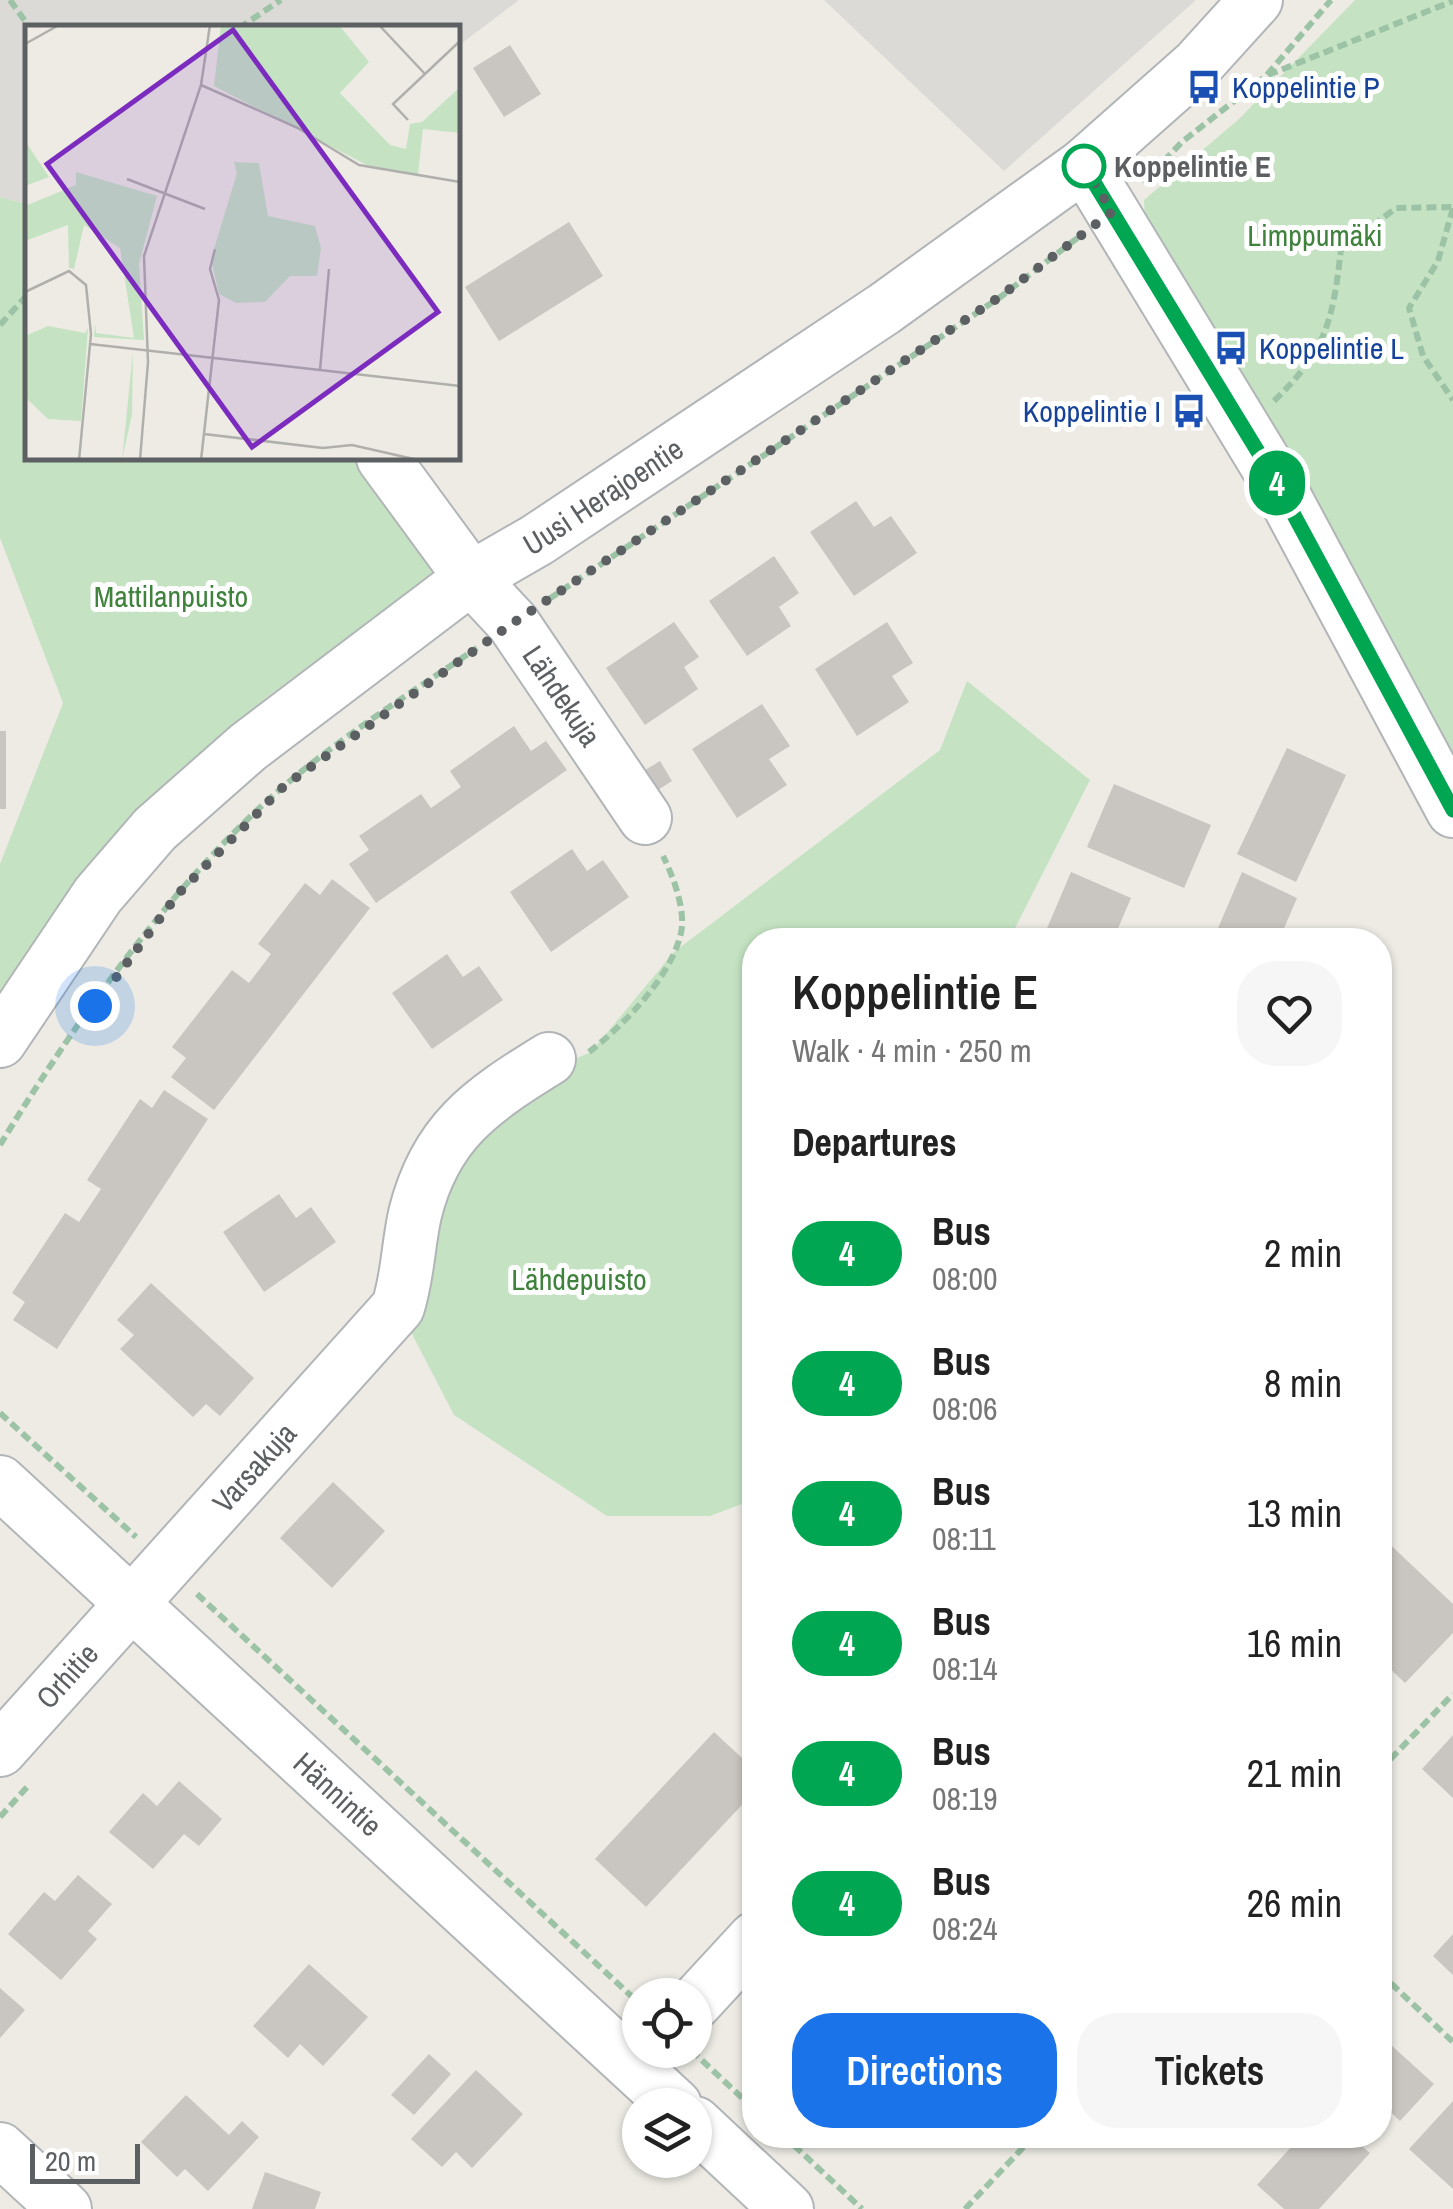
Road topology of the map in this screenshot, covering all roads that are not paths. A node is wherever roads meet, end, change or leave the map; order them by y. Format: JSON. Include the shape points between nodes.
{"nodes":[{"id":1,"x":1256,"y":0,"type":"edge"},
{"id":2,"x":1084,"y":166,"type":"junction"},
{"id":3,"x":383,"y":460,"type":"edge"},
{"id":4,"x":470,"y":578,"type":"junction"},
{"id":5,"x":1453,"y":810,"type":"edge"},
{"id":6,"x":645,"y":818,"type":"road end"},
{"id":7,"x":0,"y":1042,"type":"edge"},
{"id":8,"x":549,"y":1059,"type":"road end"},
{"id":9,"x":0,"y":1482,"type":"edge"},
{"id":10,"x":150,"y":1584,"type":"junction"},
{"id":11,"x":0,"y":1750,"type":"edge"},
{"id":12,"x":742,"y":1952,"type":"edge"},
{"id":13,"x":712,"y":1985,"type":"edge"},
{"id":14,"x":622,"y":2038,"type":"edge"},
{"id":15,"x":712,"y":2139,"type":"edge"},
{"id":16,"x":0,"y":2149,"type":"edge"},
{"id":17,"x":65,"y":2209,"type":"edge"},
{"id":18,"x":788,"y":2209,"type":"edge"}],
"edges":[{"from":1,"to":2,"type":"street","name":"Uusi Herajoentie","via":[[1197,65]]},
{"from":2,"to":4,"type":"street","name":"Uusi Herajoentie","via":[[871,318]]},
{"from":2,"to":5,"type":"street","via":[[1244,429]]},
{"from":3,"to":4,"type":"street","name":"Lähdekuja"},
{"from":4,"to":6,"type":"street","name":"Lähdekuja","via":[[513,623]]},
{"from":4,"to":7,"type":"street","name":"Uusi Herajoentie","via":[[248,747],[155,830],[98,895]]},
{"from":8,"to":10,"type":"street","name":"Varsakuja","via":[[489,1096],[446,1139],[427,1173],[398,1307]]},
{"from":9,"to":10,"type":"street","name":"Hännintie"},
{"from":10,"to":11,"type":"street","name":"Orhitie"},
{"from":10,"to":14,"type":"street","name":"Hännintie"},
{"from":12,"to":13,"type":"street"},
{"from":15,"to":18,"type":"street"},
{"from":16,"to":17,"type":"street"}]}
